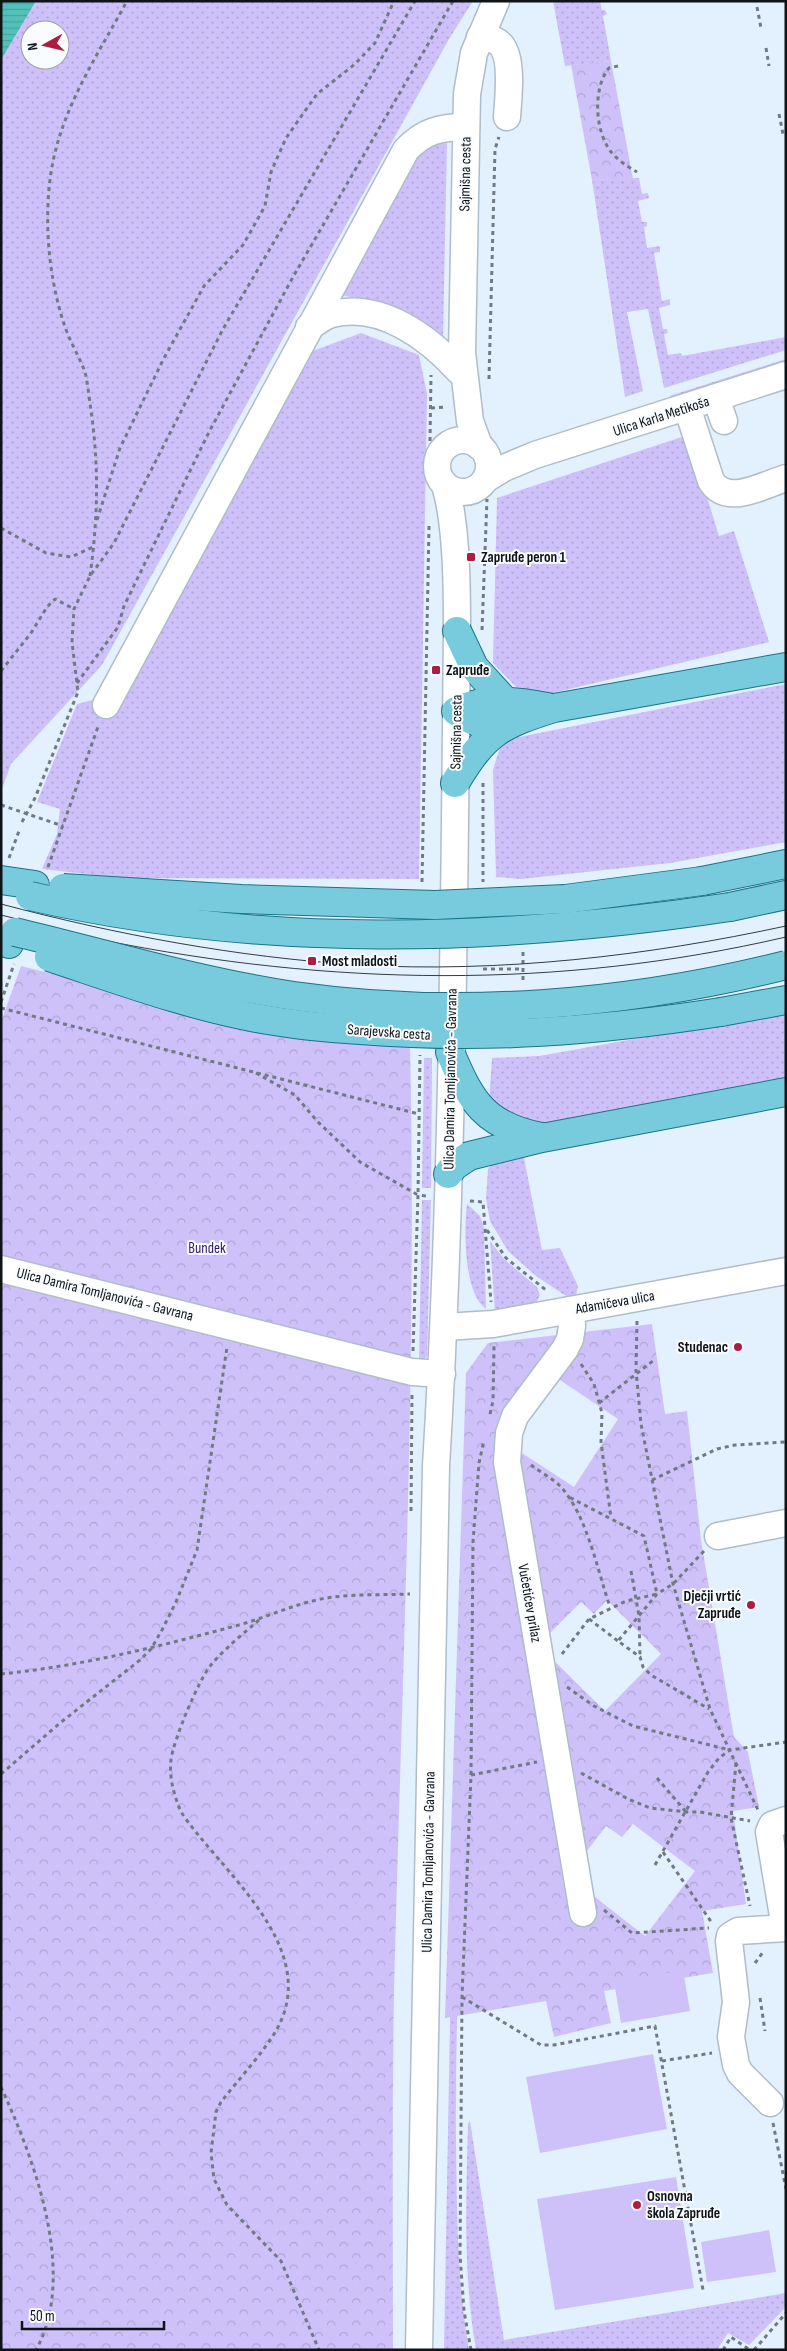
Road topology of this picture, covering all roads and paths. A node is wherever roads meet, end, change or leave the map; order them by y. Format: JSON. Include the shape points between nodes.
{"nodes":[{"id":1,"x":127,"y":1,"type":"edge"},
{"id":2,"x":394,"y":1,"type":"edge"},
{"id":3,"x":415,"y":1,"type":"edge"},
{"id":4,"x":453,"y":1,"type":"edge"},
{"id":5,"x":496,"y":1,"type":"edge"},
{"id":6,"x":757,"y":8,"type":"dead end"},
{"id":7,"x":761,"y":28,"type":"dead end"},
{"id":8,"x":480,"y":36,"type":"junction"},
{"id":9,"x":766,"y":48,"type":"dead end"},
{"id":10,"x":618,"y":66,"type":"dead end"},
{"id":11,"x":769,"y":66,"type":"dead end"},
{"id":12,"x":779,"y":114,"type":"dead end"},
{"id":13,"x":506,"y":118,"type":"dead end"},
{"id":14,"x":466,"y":127,"type":"junction"},
{"id":15,"x":783,"y":134,"type":"dead end"},
{"id":16,"x":495,"y":149,"type":"dead end"},
{"id":17,"x":637,"y":172,"type":"dead end"},
{"id":18,"x":309,"y":327,"type":"junction"},
{"id":19,"x":461,"y":362,"type":"junction"},
{"id":20,"x":786,"y":375,"type":"edge"},
{"id":21,"x":429,"y":382,"type":"dead end"},
{"id":22,"x":489,"y":386,"type":"dead end"},
{"id":23,"x":687,"y":407,"type":"junction"},
{"id":24,"x":436,"y":447,"type":"junction"},
{"id":25,"x":482,"y":449,"type":"junction"},
{"id":26,"x":536,"y":455,"type":"junction"},
{"id":27,"x":786,"y":478,"type":"edge"},
{"id":28,"x":445,"y":485,"type":"junction"},
{"id":29,"x":485,"y":486,"type":"junction"},
{"id":30,"x":429,"y":516,"type":"dead end"},
{"id":31,"x":97,"y":520,"type":"junction"},
{"id":32,"x":1,"y":528,"type":"edge"},
{"id":33,"x":94,"y":547,"type":"junction"},
{"id":34,"x":90,"y":576,"type":"junction"},
{"id":35,"x":457,"y":591,"type":"junction"},
{"id":36,"x":74,"y":609,"type":"junction"},
{"id":37,"x":470,"y":634,"type":"junction"},
{"id":38,"x":786,"y":667,"type":"edge"},
{"id":39,"x":1,"y":671,"type":"edge"},
{"id":40,"x":77,"y":684,"type":"junction"},
{"id":41,"x":106,"y":704,"type":"joint"},
{"id":42,"x":456,"y":712,"type":"junction"},
{"id":43,"x":507,"y":712,"type":"junction"},
{"id":44,"x":483,"y":776,"type":"dead end"},
{"id":45,"x":424,"y":782,"type":"junction"},
{"id":46,"x":442,"y":782,"type":"junction"},
{"id":47,"x":1,"y":805,"type":"edge"},
{"id":48,"x":26,"y":814,"type":"junction"},
{"id":49,"x":22,"y":822,"type":"dead end"},
{"id":50,"x":63,"y":826,"type":"junction"},
{"id":51,"x":19,"y":831,"type":"dead end"},
{"id":52,"x":786,"y":864,"type":"edge"},
{"id":53,"x":3,"y":877,"type":"edge"},
{"id":54,"x":37,"y":884,"type":"junction"},
{"id":55,"x":483,"y":884,"type":"dead end"},
{"id":56,"x":422,"y":888,"type":"dead end"},
{"id":57,"x":786,"y":895,"type":"edge"},
{"id":58,"x":8,"y":941,"type":"edge"},
{"id":59,"x":518,"y":951,"type":"dead end"},
{"id":60,"x":786,"y":965,"type":"edge"},
{"id":61,"x":522,"y":968,"type":"junction"},
{"id":62,"x":483,"y":969,"type":"dead end"},
{"id":63,"x":521,"y":986,"type":"dead end"},
{"id":64,"x":786,"y":1000,"type":"edge"},
{"id":65,"x":1,"y":1002,"type":"edge"},
{"id":66,"x":1,"y":1008,"type":"edge"},
{"id":67,"x":420,"y":1051,"type":"dead end"},
{"id":68,"x":450,"y":1052,"type":"junction"},
{"id":69,"x":253,"y":1072,"type":"junction"},
{"id":70,"x":786,"y":1092,"type":"edge"},
{"id":71,"x":419,"y":1114,"type":"junction"},
{"id":72,"x":542,"y":1138,"type":"junction"},
{"id":73,"x":448,"y":1174,"type":"junction"},
{"id":74,"x":418,"y":1195,"type":"junction"},
{"id":75,"x":431,"y":1196,"type":"dead end"},
{"id":76,"x":468,"y":1200,"type":"dead end"},
{"id":77,"x":487,"y":1230,"type":"junction"},
{"id":78,"x":1,"y":1268,"type":"edge"},
{"id":79,"x":786,"y":1271,"type":"edge"},
{"id":80,"x":639,"y":1298,"type":"junction"},
{"id":81,"x":491,"y":1303,"type":"dead end"},
{"id":82,"x":570,"y":1310,"type":"junction"},
{"id":83,"x":231,"y":1324,"type":"junction"},
{"id":84,"x":444,"y":1328,"type":"junction"},
{"id":85,"x":494,"y":1336,"type":"dead end"},
{"id":86,"x":576,"y":1356,"type":"dead end"},
{"id":87,"x":654,"y":1360,"type":"dead end"},
{"id":88,"x":412,"y":1372,"type":"junction"},
{"id":89,"x":442,"y":1374,"type":"junction"},
{"id":90,"x":636,"y":1374,"type":"junction"},
{"id":91,"x":599,"y":1403,"type":"junction"},
{"id":92,"x":489,"y":1419,"type":"dead end"},
{"id":93,"x":485,"y":1436,"type":"dead end"},
{"id":94,"x":786,"y":1442,"type":"edge"},
{"id":95,"x":495,"y":1447,"type":"junction"},
{"id":96,"x":652,"y":1480,"type":"junction"},
{"id":97,"x":567,"y":1496,"type":"junction"},
{"id":98,"x":410,"y":1517,"type":"dead end"},
{"id":99,"x":611,"y":1518,"type":"junction"},
{"id":100,"x":786,"y":1524,"type":"edge"},
{"id":101,"x":718,"y":1536,"type":"joint"},
{"id":102,"x":631,"y":1571,"type":"dead end"},
{"id":103,"x":673,"y":1584,"type":"junction"},
{"id":104,"x":410,"y":1585,"type":"dead end"},
{"id":105,"x":657,"y":1594,"type":"junction"},
{"id":106,"x":636,"y":1598,"type":"junction"},
{"id":107,"x":610,"y":1608,"type":"junction"},
{"id":108,"x":639,"y":1616,"type":"junction"},
{"id":109,"x":589,"y":1619,"type":"junction"},
{"id":110,"x":259,"y":1620,"type":"junction"},
{"id":111,"x":618,"y":1641,"type":"junction"},
{"id":112,"x":151,"y":1649,"type":"junction"},
{"id":113,"x":640,"y":1657,"type":"junction"},
{"id":114,"x":545,"y":1673,"type":"junction"},
{"id":115,"x":1,"y":1674,"type":"edge"},
{"id":116,"x":710,"y":1709,"type":"junction"},
{"id":117,"x":786,"y":1742,"type":"edge"},
{"id":118,"x":730,"y":1750,"type":"junction"},
{"id":119,"x":555,"y":1758,"type":"junction"},
{"id":120,"x":736,"y":1762,"type":"junction"},
{"id":121,"x":1,"y":1774,"type":"edge"},
{"id":122,"x":471,"y":1775,"type":"junction"},
{"id":123,"x":657,"y":1778,"type":"dead end"},
{"id":124,"x":686,"y":1812,"type":"junction"},
{"id":125,"x":732,"y":1818,"type":"junction"},
{"id":126,"x":769,"y":1821,"type":"edge"},
{"id":127,"x":663,"y":1852,"type":"junction"},
{"id":128,"x":655,"y":1865,"type":"dead end"},
{"id":129,"x":580,"y":1901,"type":"joint"},
{"id":130,"x":750,"y":1906,"type":"dead end"},
{"id":131,"x":786,"y":1928,"type":"edge"},
{"id":132,"x":462,"y":1997,"type":"junction"},
{"id":133,"x":733,"y":2050,"type":"junction"},
{"id":134,"x":662,"y":2062,"type":"junction"},
{"id":135,"x":1,"y":2087,"type":"edge"},
{"id":136,"x":770,"y":2103,"type":"joint"},
{"id":137,"x":786,"y":2189,"type":"edge"},
{"id":138,"x":703,"y":2290,"type":"dead end"},
{"id":139,"x":786,"y":2313,"type":"edge"},
{"id":140,"x":36,"y":2350,"type":"edge"},
{"id":141,"x":319,"y":2350,"type":"edge"},
{"id":142,"x":419,"y":2350,"type":"edge"},
{"id":143,"x":471,"y":2350,"type":"edge"},
{"id":144,"x":723,"y":2350,"type":"edge"},
{"id":145,"x":750,"y":2350,"type":"edge"},
{"id":146,"x":754,"y":2350,"type":"edge"}],
"edges":[{"from":1,"to":31,"type":"path","via":[[78,88],[61,128],[49,188],[49,246],[55,288],[64,324],[85,373],[96,444]]},
{"from":2,"to":31,"type":"path","via":[[375,43],[355,64],[317,94],[286,138],[271,172],[265,206],[243,245],[204,286],[155,376],[120,448]]},
{"from":3,"to":34,"type":"path","via":[[223,329],[114,543]]},
{"from":4,"to":40,"type":"path","via":[[340,192],[209,432],[124,606],[118,627]]},
{"from":5,"to":8,"type":"street","name":"Sajmišna cesta"},
{"from":6,"to":7,"type":"path"},
{"from":8,"to":13,"type":"street","via":[[498,42],[506,51],[509,76]]},
{"from":8,"to":14,"type":"street","name":"Sajmišna cesta","via":[[470,72]]},
{"from":9,"to":11,"type":"path"},
{"from":10,"to":17,"type":"path","via":[[609,68],[600,85],[600,128],[612,153]]},
{"from":12,"to":15,"type":"path"},
{"from":14,"to":18,"type":"street","via":[[446,127],[427,132],[406,150]]},
{"from":14,"to":19,"type":"street","name":"Sajmišna cesta"},
{"from":16,"to":22,"type":"path"},
{"from":18,"to":19,"type":"street","via":[[331,314],[374,313],[398,323]]},
{"from":18,"to":41,"type":"street"},
{"from":19,"to":24,"type":"street","name":"Sajmišna cesta","via":[[451,422]]},
{"from":19,"to":25,"type":"street","name":"Sajmišna cesta","via":[[470,421]]},
{"from":20,"to":23,"type":"street","name":"Ulica Karla Metikoša","via":[[720,410]]},
{"from":21,"to":24,"type":"path"},
{"from":23,"to":26,"type":"street","name":"Ulica Karla Metikoša"},
{"from":23,"to":27,"type":"street","via":[[716,489],[733,495]]},
{"from":24,"to":25,"type":"street","via":[[471,441]]},
{"from":24,"to":28,"type":"street","via":[[437,470]]},
{"from":25,"to":26,"type":"street","name":"Ulica Karla Metikoša","via":[[498,456]]},
{"from":25,"to":29,"type":"street","via":[[489,460]]},
{"from":26,"to":29,"type":"street","name":"Ulica Karla Metikoša","via":[[504,468]]},
{"from":28,"to":29,"type":"street","via":[[461,493]]},
{"from":28,"to":35,"type":"street","name":"Sajmišna cesta"},
{"from":29,"to":35,"type":"street","name":"Sajmišna cesta","via":[[469,506]]},
{"from":29,"to":37,"type":"path","via":[[486,516]]},
{"from":30,"to":45,"type":"path"},
{"from":31,"to":33,"type":"path"},
{"from":32,"to":33,"type":"path","via":[[46,553],[71,556]]},
{"from":33,"to":34,"type":"path"},
{"from":34,"to":36,"type":"path"},
{"from":35,"to":37,"type":"street","name":"Sajmišna cesta"},
{"from":36,"to":39,"type":"path","via":[[55,599]]},
{"from":36,"to":40,"type":"path","via":[[72,642]]},
{"from":37,"to":42,"type":"street","name":"Sajmišna cesta"},
{"from":37,"to":43,"type":"main road","via":[[474,667]]},
{"from":38,"to":43,"type":"main road","via":[[554,708]]},
{"from":40,"to":48,"type":"path","via":[[78,692]]},
{"from":41,"to":50,"type":"path"},
{"from":42,"to":43,"type":"main road","via":[[476,704]]},
{"from":42,"to":46,"type":"street","name":"Sajmišna cesta"},
{"from":43,"to":46,"type":"main road","via":[[496,730]]},
{"from":44,"to":55,"type":"path"},
{"from":45,"to":46,"type":"path"},
{"from":45,"to":56,"type":"path"},
{"from":46,"to":68,"type":"street","name":"Ulica Damira Tomljanovića - Gavrana"},
{"from":47,"to":48,"type":"path"},
{"from":48,"to":49,"type":"path"},
{"from":48,"to":50,"type":"path"},
{"from":50,"to":54,"type":"path"},
{"from":51,"to":53,"type":"path"},
{"from":52,"to":54,"type":"main road","bridge":true,"via":[[702,881],[565,898],[435,905],[130,893]]},
{"from":53,"to":54,"type":"main road"},
{"from":54,"to":57,"type":"main road","bridge":true,"via":[[110,912],[212,926],[359,935],[574,928],[703,911]]},
{"from":58,"to":60,"type":"main road","name":"Sarajevska cesta","bridge":true,"via":[[250,988],[354,1002],[414,1006],[586,1000],[717,982]]},
{"from":58,"to":64,"type":"main road","name":"Sarajevska cesta","bridge":true,"via":[[185,1001],[264,1020],[316,1027],[411,1034],[523,1034],[634,1025]]},
{"from":58,"to":65,"type":"path"},
{"from":59,"to":61,"type":"path","via":[[523,951]]},
{"from":61,"to":62,"type":"path"},
{"from":61,"to":63,"type":"path","via":[[524,986]]},
{"from":66,"to":69,"type":"path"},
{"from":67,"to":71,"type":"path"},
{"from":68,"to":72,"type":"main road","via":[[462,1081],[482,1112],[506,1128]]},
{"from":68,"to":73,"type":"street","name":"Ulica Damira Tomljanovića - Gavrana"},
{"from":69,"to":71,"type":"path"},
{"from":69,"to":74,"type":"path","via":[[296,1095],[317,1121],[360,1162]]},
{"from":70,"to":72,"type":"main road"},
{"from":71,"to":74,"type":"path"},
{"from":72,"to":73,"type":"main road","via":[[469,1156]]},
{"from":73,"to":84,"type":"street","name":"Ulica Damira Tomljanovića - Gavrana"},
{"from":74,"to":75,"type":"path"},
{"from":74,"to":88,"type":"path"},
{"from":76,"to":77,"type":"path","via":[[483,1202]]},
{"from":77,"to":81,"type":"path"},
{"from":77,"to":82,"type":"path","via":[[506,1258]]},
{"from":78,"to":83,"type":"street","name":"Ulica Damira Tomljanovića - Gavrana"},
{"from":79,"to":80,"type":"street","name":"Adamičeva ulica"},
{"from":80,"to":82,"type":"street","name":"Adamičeva ulica"},
{"from":80,"to":90,"type":"path"},
{"from":82,"to":84,"type":"street","name":"Adamičeva ulica","via":[[492,1324]]},
{"from":82,"to":95,"type":"street","name":"Vučetićev prilaz","via":[[570,1340]]},
{"from":83,"to":88,"type":"street","name":"Ulica Damira Tomljanovića - Gavrana"},
{"from":83,"to":112,"type":"path","via":[[197,1550],[176,1602]]},
{"from":84,"to":89,"type":"street","name":"Ulica Damira Tomljanovića - Gavrana"},
{"from":85,"to":92,"type":"path","via":[[493,1401]]},
{"from":86,"to":91,"type":"path","via":[[594,1384]]},
{"from":87,"to":90,"type":"path"},
{"from":88,"to":89,"type":"street","name":"Ulica Damira Tomljanovića - Gavrana"},
{"from":88,"to":98,"type":"path"},
{"from":89,"to":142,"type":"street","name":"Ulica Damira Tomljanovića - Gavrana","via":[[436,1466]]},
{"from":90,"to":91,"type":"path"},
{"from":90,"to":96,"type":"path","via":[[641,1424]]},
{"from":91,"to":99,"type":"path","via":[[602,1413],[600,1442]]},
{"from":93,"to":95,"type":"path"},
{"from":94,"to":96,"type":"path","via":[[735,1444],[717,1449]]},
{"from":95,"to":97,"type":"path","via":[[559,1485]]},
{"from":95,"to":114,"type":"street","name":"Vučetićev prilaz","via":[[508,1476]]},
{"from":95,"to":122,"type":"path","via":[[479,1463],[474,1542]]},
{"from":96,"to":103,"type":"path"},
{"from":97,"to":99,"type":"path"},
{"from":97,"to":107,"type":"path","via":[[587,1530]]},
{"from":99,"to":105,"type":"path","via":[[644,1536]]},
{"from":100,"to":101,"type":"street"},
{"from":101,"to":103,"type":"path"},
{"from":102,"to":106,"type":"path"},
{"from":103,"to":105,"type":"path"},
{"from":103,"to":116,"type":"path"},
{"from":104,"to":110,"type":"path","via":[[410,1594],[333,1597],[285,1608]]},
{"from":105,"to":106,"type":"path"},
{"from":105,"to":108,"type":"path"},
{"from":106,"to":107,"type":"path"},
{"from":106,"to":108,"type":"path"},
{"from":107,"to":109,"type":"path"},
{"from":108,"to":111,"type":"path"},
{"from":108,"to":113,"type":"path"},
{"from":109,"to":111,"type":"path"},
{"from":109,"to":114,"type":"path"},
{"from":110,"to":112,"type":"path"},
{"from":110,"to":141,"type":"path","via":[[211,1665],[203,1678],[174,1748],[171,1771],[174,1794],[181,1812],[266,1918],[285,1967],[288,2001],[276,2030],[216,2112],[212,2169],[228,2205],[281,2261]]},
{"from":111,"to":113,"type":"path"},
{"from":112,"to":115,"type":"path"},
{"from":112,"to":121,"type":"path"},
{"from":113,"to":116,"type":"path","via":[[643,1667],[651,1675]]},
{"from":114,"to":118,"type":"path","via":[[594,1706],[633,1726]]},
{"from":114,"to":119,"type":"street","name":"Vučetićev prilaz"},
{"from":116,"to":118,"type":"path"},
{"from":117,"to":118,"type":"path"},
{"from":118,"to":120,"type":"path"},
{"from":118,"to":124,"type":"path","via":[[718,1758],[708,1772]]},
{"from":119,"to":122,"type":"path"},
{"from":119,"to":124,"type":"path","via":[[628,1799],[650,1808]]},
{"from":119,"to":129,"type":"street","name":"Vučetićev prilaz"},
{"from":120,"to":125,"type":"path"},
{"from":120,"to":126,"type":"path"},
{"from":122,"to":132,"type":"path"},
{"from":123,"to":124,"type":"path"},
{"from":124,"to":125,"type":"path"},
{"from":124,"to":127,"type":"path"},
{"from":125,"to":126,"type":"path"},
{"from":125,"to":130,"type":"path"},
{"from":126,"to":131,"type":"street","via":[[768,1832]]},
{"from":127,"to":128,"type":"path"},
{"from":127,"to":129,"type":"path","via":[[709,1915],[716,1931],[708,1928],[632,1933]]},
{"from":131,"to":133,"type":"street","via":[[738,1932],[730,1936],[728,1948],[736,2002]]},
{"from":132,"to":134,"type":"path","via":[[541,2045],[655,2026]]},
{"from":132,"to":143,"type":"path","via":[[460,2255]]},
{"from":133,"to":134,"type":"path"},
{"from":133,"to":136,"type":"street","via":[[740,2073]]},
{"from":134,"to":138,"type":"path"},
{"from":135,"to":140,"type":"path","via":[[40,2182],[50,2233],[52,2279],[48,2319]]},
{"from":136,"to":137,"type":"path"},
{"from":139,"to":146,"type":"path"},
{"from":144,"to":145,"type":"path","via":[[731,2337]]}]}
